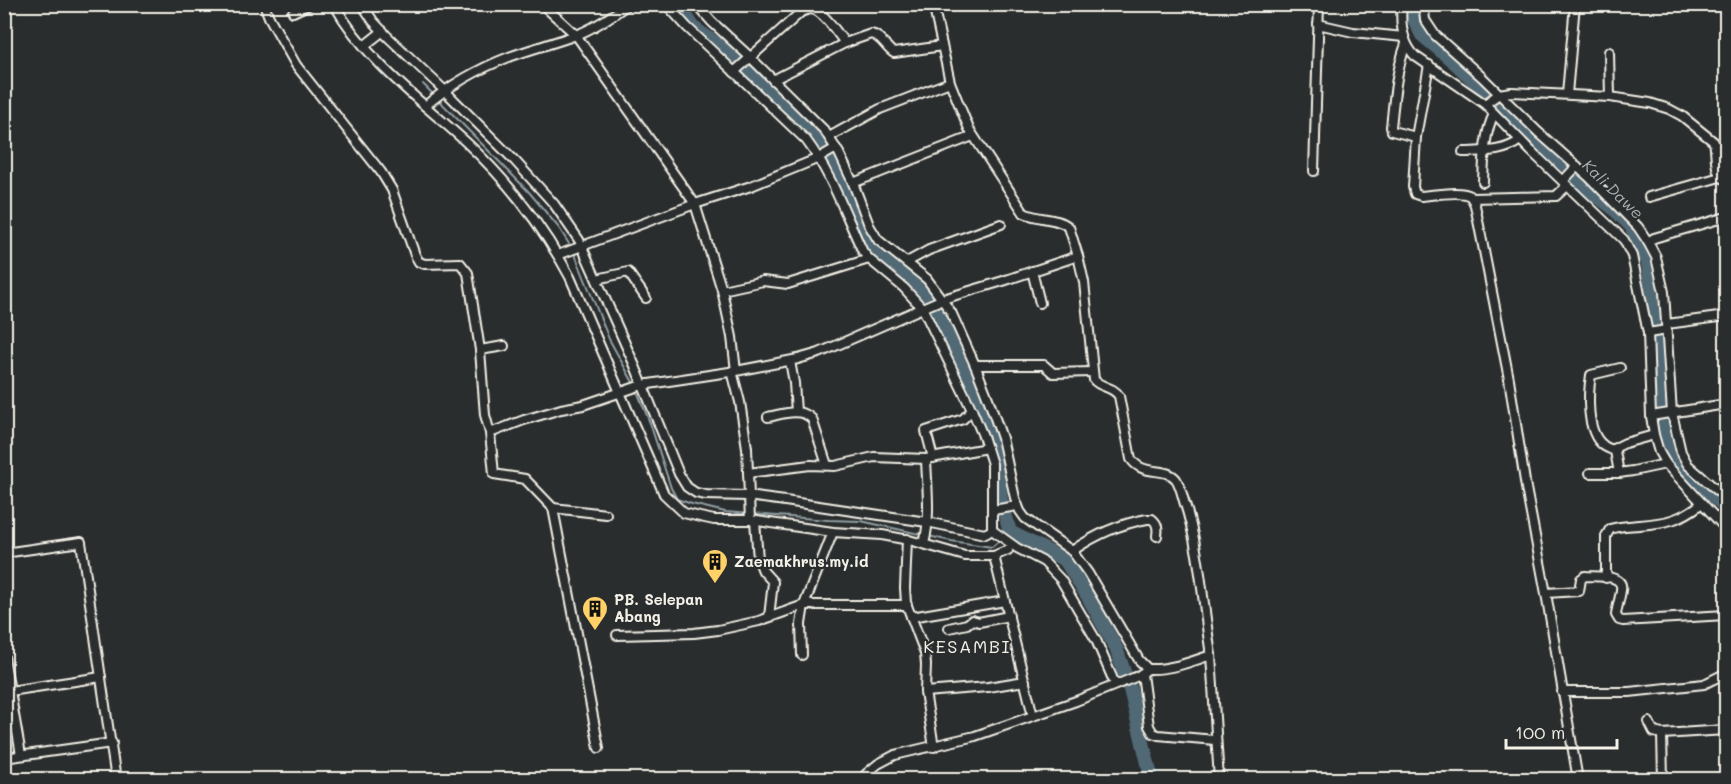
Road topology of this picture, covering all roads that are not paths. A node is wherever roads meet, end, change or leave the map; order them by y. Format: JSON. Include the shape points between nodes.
{"nodes":[{"id":1,"x":264,"y":4,"type":"edge"},
{"id":2,"x":310,"y":4,"type":"edge"},
{"id":3,"x":334,"y":4,"type":"edge"},
{"id":4,"x":362,"y":4,"type":"edge"},
{"id":5,"x":542,"y":4,"type":"edge"},
{"id":6,"x":628,"y":4,"type":"edge"},
{"id":7,"x":666,"y":4,"type":"edge"},
{"id":8,"x":696,"y":4,"type":"edge"},
{"id":9,"x":794,"y":4,"type":"edge"},
{"id":10,"x":933,"y":4,"type":"edge"},
{"id":11,"x":1319,"y":4,"type":"edge"},
{"id":12,"x":1402,"y":4,"type":"edge"},
{"id":13,"x":1426,"y":4,"type":"edge"},
{"id":14,"x":1575,"y":4,"type":"edge"},
{"id":15,"x":293,"y":12,"type":"dead end"},
{"id":16,"x":801,"y":12,"type":"junction"},
{"id":17,"x":1318,"y":24,"type":"junction"},
{"id":18,"x":383,"y":31,"type":"junction"},
{"id":19,"x":576,"y":35,"type":"junction"},
{"id":20,"x":1405,"y":40,"type":"junction"},
{"id":21,"x":845,"y":43,"type":"junction"},
{"id":22,"x":364,"y":46,"type":"junction"},
{"id":23,"x":942,"y":46,"type":"junction"},
{"id":24,"x":1609,"y":52,"type":"dead end"},
{"id":25,"x":750,"y":58,"type":"junction"},
{"id":26,"x":1429,"y":65,"type":"junction"},
{"id":27,"x":736,"y":70,"type":"junction"},
{"id":28,"x":773,"y":81,"type":"junction"},
{"id":29,"x":950,"y":82,"type":"junction"},
{"id":30,"x":443,"y":91,"type":"junction"},
{"id":31,"x":1567,"y":94,"type":"junction"},
{"id":32,"x":1610,"y":97,"type":"junction"},
{"id":33,"x":1493,"y":98,"type":"junction"},
{"id":34,"x":427,"y":104,"type":"junction"},
{"id":35,"x":1494,"y":114,"type":"junction"},
{"id":36,"x":972,"y":136,"type":"junction"},
{"id":37,"x":829,"y":137,"type":"junction"},
{"id":38,"x":1416,"y":137,"type":"junction"},
{"id":39,"x":1520,"y":140,"type":"junction"},
{"id":40,"x":835,"y":149,"type":"junction"},
{"id":41,"x":1485,"y":151,"type":"junction"},
{"id":42,"x":1463,"y":152,"type":"dead end"},
{"id":43,"x":820,"y":157,"type":"junction"},
{"id":44,"x":1575,"y":168,"type":"junction"},
{"id":45,"x":1314,"y":171,"type":"dead end"},
{"id":46,"x":1723,"y":178,"type":"edge"},
{"id":47,"x":1566,"y":181,"type":"junction"},
{"id":48,"x":1482,"y":182,"type":"dead end"},
{"id":49,"x":853,"y":183,"type":"junction"},
{"id":50,"x":1649,"y":197,"type":"dead end"},
{"id":51,"x":1473,"y":198,"type":"junction"},
{"id":52,"x":695,"y":204,"type":"junction"},
{"id":53,"x":1726,"y":217,"type":"edge"},
{"id":54,"x":1001,"y":224,"type":"dead end"},
{"id":55,"x":1648,"y":242,"type":"junction"},
{"id":56,"x":580,"y":246,"type":"junction"},
{"id":57,"x":560,"y":254,"type":"junction"},
{"id":58,"x":1078,"y":256,"type":"junction"},
{"id":59,"x":869,"y":259,"type":"junction"},
{"id":60,"x":907,"y":262,"type":"junction"},
{"id":61,"x":1032,"y":271,"type":"junction"},
{"id":62,"x":597,"y":279,"type":"junction"},
{"id":63,"x":722,"y":290,"type":"junction"},
{"id":64,"x":646,"y":298,"type":"dead end"},
{"id":65,"x":941,"y":300,"type":"junction"},
{"id":66,"x":1040,"y":303,"type":"dead end"},
{"id":67,"x":925,"y":308,"type":"junction"},
{"id":68,"x":1726,"y":316,"type":"edge"},
{"id":69,"x":1667,"y":327,"type":"junction"},
{"id":70,"x":1647,"y":333,"type":"junction"},
{"id":71,"x":504,"y":346,"type":"dead end"},
{"id":72,"x":480,"y":350,"type":"junction"},
{"id":73,"x":790,"y":361,"type":"junction"},
{"id":74,"x":975,"y":365,"type":"junction"},
{"id":75,"x":1620,"y":368,"type":"dead end"},
{"id":76,"x":734,"y":371,"type":"junction"},
{"id":77,"x":1092,"y":372,"type":"junction"},
{"id":78,"x":641,"y":386,"type":"junction"},
{"id":79,"x":623,"y":392,"type":"junction"},
{"id":80,"x":1726,"y":404,"type":"edge"},
{"id":81,"x":972,"y":410,"type":"junction"},
{"id":82,"x":796,"y":412,"type":"junction"},
{"id":83,"x":1661,"y":415,"type":"junction"},
{"id":84,"x":768,"y":417,"type":"dead end"},
{"id":85,"x":490,"y":433,"type":"junction"},
{"id":86,"x":1654,"y":435,"type":"junction"},
{"id":87,"x":987,"y":448,"type":"junction"},
{"id":88,"x":1613,"y":449,"type":"junction"},
{"id":89,"x":929,"y":459,"type":"junction"},
{"id":90,"x":1666,"y":464,"type":"junction"},
{"id":91,"x":827,"y":465,"type":"junction"},
{"id":92,"x":748,"y":473,"type":"junction"},
{"id":93,"x":1590,"y":473,"type":"dead end"},
{"id":94,"x":1619,"y":473,"type":"junction"},
{"id":95,"x":749,"y":498,"type":"junction"},
{"id":96,"x":1726,"y":498,"type":"edge"},
{"id":97,"x":1702,"y":503,"type":"junction"},
{"id":98,"x":1014,"y":506,"type":"junction"},
{"id":99,"x":553,"y":508,"type":"junction"},
{"id":100,"x":995,"y":510,"type":"junction"},
{"id":101,"x":606,"y":514,"type":"dead end"},
{"id":102,"x":752,"y":519,"type":"junction"},
{"id":103,"x":927,"y":524,"type":"junction"},
{"id":104,"x":1726,"y":529,"type":"edge"},
{"id":105,"x":994,"y":530,"type":"junction"},
{"id":106,"x":833,"y":532,"type":"junction"},
{"id":107,"x":1157,"y":536,"type":"dead end"},
{"id":108,"x":907,"y":539,"type":"junction"},
{"id":109,"x":924,"y":542,"type":"junction"},
{"id":110,"x":1008,"y":550,"type":"dead end"},
{"id":111,"x":1072,"y":551,"type":"junction"},
{"id":112,"x":4,"y":554,"type":"edge"},
{"id":113,"x":994,"y":556,"type":"junction"},
{"id":114,"x":1606,"y":578,"type":"junction"},
{"id":115,"x":1546,"y":592,"type":"junction"},
{"id":116,"x":1005,"y":601,"type":"junction"},
{"id":117,"x":907,"y":604,"type":"junction"},
{"id":118,"x":804,"y":605,"type":"junction"},
{"id":119,"x":1726,"y":615,"type":"edge"},
{"id":120,"x":1009,"y":616,"type":"junction"},
{"id":121,"x":769,"y":617,"type":"junction"},
{"id":122,"x":911,"y":617,"type":"junction"},
{"id":123,"x":949,"y":628,"type":"dead end"},
{"id":124,"x":617,"y":635,"type":"dead end"},
{"id":125,"x":802,"y":655,"type":"dead end"},
{"id":126,"x":1211,"y":655,"type":"junction"},
{"id":127,"x":4,"y":657,"type":"edge"},
{"id":128,"x":1143,"y":673,"type":"junction"},
{"id":129,"x":1726,"y":673,"type":"edge"},
{"id":130,"x":101,"y":678,"type":"junction"},
{"id":131,"x":1024,"y":681,"type":"junction"},
{"id":132,"x":1119,"y":683,"type":"junction"},
{"id":133,"x":7,"y":691,"type":"edge"},
{"id":134,"x":925,"y":692,"type":"junction"},
{"id":135,"x":1562,"y":692,"type":"junction"},
{"id":136,"x":1033,"y":716,"type":"junction"},
{"id":137,"x":1649,"y":722,"type":"dead end"},
{"id":138,"x":1726,"y":730,"type":"edge"},
{"id":139,"x":1662,"y":734,"type":"junction"},
{"id":140,"x":1215,"y":740,"type":"junction"},
{"id":141,"x":112,"y":743,"type":"junction"},
{"id":142,"x":934,"y":747,"type":"junction"},
{"id":143,"x":599,"y":748,"type":"dead end"},
{"id":144,"x":21,"y":755,"type":"junction"},
{"id":145,"x":4,"y":758,"type":"edge"},
{"id":146,"x":116,"y":780,"type":"edge"},
{"id":147,"x":866,"y":780,"type":"edge"},
{"id":148,"x":1219,"y":780,"type":"edge"},
{"id":149,"x":1578,"y":780,"type":"edge"},
{"id":150,"x":1663,"y":780,"type":"edge"}],
"edges":[{"from":1,"to":72,"type":"street","via":[[296,65],[392,190],[419,262],[460,263],[468,273]]},
{"from":2,"to":15,"type":"street"},
{"from":3,"to":22,"type":"street"},
{"from":4,"to":18,"type":"street"},
{"from":5,"to":19,"type":"street"},
{"from":6,"to":19,"type":"street"},
{"from":7,"to":27,"type":"street"},
{"from":8,"to":25,"type":"street"},
{"from":9,"to":16,"type":"street"},
{"from":10,"to":23,"type":"street"},
{"from":11,"to":17,"type":"street"},
{"from":12,"to":20,"type":"street"},
{"from":13,"to":33,"type":"street","via":[[1425,20]]},
{"from":14,"to":31,"type":"street"},
{"from":16,"to":21,"type":"street","via":[[816,10]]},
{"from":16,"to":25,"type":"street"},
{"from":17,"to":20,"type":"street"},
{"from":17,"to":45,"type":"street"},
{"from":18,"to":22,"type":"street"},
{"from":18,"to":30,"type":"street"},
{"from":19,"to":30,"type":"street","via":[[506,58]]},
{"from":19,"to":52,"type":"street"},
{"from":20,"to":26,"type":"street","via":[[1415,56]]},
{"from":20,"to":38,"type":"street","via":[[1391,127],[1395,133]]},
{"from":21,"to":23,"type":"street","via":[[871,34],[894,53]]},
{"from":21,"to":28,"type":"street"},
{"from":22,"to":34,"type":"street"},
{"from":23,"to":29,"type":"street"},
{"from":24,"to":32,"type":"street"},
{"from":25,"to":27,"type":"street"},
{"from":25,"to":28,"type":"street"},
{"from":26,"to":33,"type":"street"},
{"from":26,"to":38,"type":"street"},
{"from":27,"to":43,"type":"street"},
{"from":28,"to":37,"type":"street"},
{"from":29,"to":36,"type":"street"},
{"from":29,"to":37,"type":"street","via":[[880,109]]},
{"from":30,"to":34,"type":"street"},
{"from":30,"to":56,"type":"street","via":[[554,204]]},
{"from":31,"to":32,"type":"street"},
{"from":31,"to":33,"type":"street"},
{"from":32,"to":46,"type":"street","via":[[1650,103],[1682,116],[1714,142]]},
{"from":33,"to":35,"type":"street"},
{"from":33,"to":44,"type":"street","via":[[1538,132]]},
{"from":34,"to":57,"type":"street","via":[[513,191]]},
{"from":35,"to":39,"type":"street"},
{"from":35,"to":41,"type":"street"},
{"from":36,"to":49,"type":"street"},
{"from":36,"to":58,"type":"street","via":[[1024,213],[1066,224]]},
{"from":37,"to":40,"type":"street"},
{"from":38,"to":51,"type":"street","via":[[1414,194],[1459,194]]},
{"from":39,"to":41,"type":"street","via":[[1510,147]]},
{"from":39,"to":47,"type":"street"},
{"from":40,"to":43,"type":"street"},
{"from":40,"to":49,"type":"street"},
{"from":41,"to":42,"type":"street"},
{"from":41,"to":48,"type":"street"},
{"from":43,"to":52,"type":"street"},
{"from":43,"to":59,"type":"street"},
{"from":44,"to":47,"type":"street"},
{"from":44,"to":55,"type":"street","via":[[1622,209]]},
{"from":46,"to":50,"type":"street"},
{"from":47,"to":51,"type":"street","via":[[1556,195]]},
{"from":47,"to":70,"type":"street","via":[[1628,247]]},
{"from":49,"to":60,"type":"street","via":[[878,240]]},
{"from":51,"to":115,"type":"street"},
{"from":52,"to":56,"type":"street"},
{"from":52,"to":63,"type":"street"},
{"from":53,"to":55,"type":"street"},
{"from":54,"to":60,"type":"street"},
{"from":55,"to":69,"type":"street","via":[[1660,270]]},
{"from":56,"to":57,"type":"street"},
{"from":56,"to":62,"type":"street"},
{"from":57,"to":79,"type":"street"},
{"from":58,"to":61,"type":"street"},
{"from":58,"to":77,"type":"street"},
{"from":59,"to":63,"type":"street","via":[[788,284],[763,281]]},
{"from":59,"to":67,"type":"street"},
{"from":60,"to":65,"type":"street","via":[[927,279]]},
{"from":61,"to":65,"type":"street"},
{"from":61,"to":66,"type":"street"},
{"from":62,"to":64,"type":"street","via":[[628,272]]},
{"from":62,"to":78,"type":"street"},
{"from":63,"to":76,"type":"street"},
{"from":65,"to":67,"type":"street"},
{"from":65,"to":74,"type":"street","via":[[951,312]]},
{"from":67,"to":73,"type":"street"},
{"from":67,"to":81,"type":"street"},
{"from":68,"to":69,"type":"street"},
{"from":69,"to":70,"type":"street"},
{"from":69,"to":83,"type":"street"},
{"from":70,"to":83,"type":"street"},
{"from":71,"to":72,"type":"street"},
{"from":72,"to":85,"type":"street"},
{"from":73,"to":76,"type":"street"},
{"from":73,"to":82,"type":"street"},
{"from":74,"to":77,"type":"street","via":[[1044,365],[1053,373]]},
{"from":74,"to":98,"type":"street","via":[[1002,438]]},
{"from":75,"to":88,"type":"street","via":[[1592,374],[1590,387],[1591,423],[1600,443]]},
{"from":76,"to":78,"type":"street"},
{"from":76,"to":92,"type":"street"},
{"from":77,"to":126,"type":"street","via":[[1097,383],[1110,387],[1119,396],[1134,463],[1175,478],[1181,489],[1194,537]]},
{"from":78,"to":79,"type":"street"},
{"from":78,"to":95,"type":"street","via":[[687,487],[706,495]]},
{"from":79,"to":85,"type":"street"},
{"from":79,"to":102,"type":"street","via":[[664,494],[674,505],[684,513],[700,517]]},
{"from":80,"to":83,"type":"street"},
{"from":81,"to":87,"type":"street"},
{"from":81,"to":89,"type":"street","via":[[963,419],[926,431]]},
{"from":82,"to":84,"type":"street"},
{"from":82,"to":91,"type":"street","via":[[806,413],[812,419]]},
{"from":83,"to":86,"type":"street"},
{"from":83,"to":96,"type":"street","via":[[1684,460]]},
{"from":85,"to":99,"type":"street","via":[[494,474],[525,480]]},
{"from":86,"to":88,"type":"street"},
{"from":86,"to":90,"type":"street"},
{"from":87,"to":89,"type":"street"},
{"from":87,"to":100,"type":"street"},
{"from":88,"to":94,"type":"street"},
{"from":89,"to":91,"type":"street","via":[[874,457],[845,465]]},
{"from":89,"to":103,"type":"street"},
{"from":90,"to":94,"type":"street"},
{"from":90,"to":97,"type":"street"},
{"from":91,"to":92,"type":"street"},
{"from":92,"to":95,"type":"street"},
{"from":93,"to":94,"type":"street"},
{"from":95,"to":102,"type":"street"},
{"from":95,"to":103,"type":"street"},
{"from":97,"to":104,"type":"street"},
{"from":97,"to":114,"type":"street","via":[[1684,516],[1664,523],[1610,529],[1606,536]]},
{"from":98,"to":100,"type":"street"},
{"from":98,"to":111,"type":"street"},
{"from":99,"to":101,"type":"street"},
{"from":99,"to":143,"type":"street"},
{"from":100,"to":105,"type":"street"},
{"from":102,"to":106,"type":"street"},
{"from":102,"to":121,"type":"street","via":[[758,559],[773,582]]},
{"from":103,"to":105,"type":"street","via":[[986,534]]},
{"from":103,"to":109,"type":"street"},
{"from":105,"to":132,"type":"street","via":[[1044,562],[1061,580]]},
{"from":106,"to":108,"type":"street"},
{"from":106,"to":118,"type":"street"},
{"from":107,"to":111,"type":"street","via":[[1155,521],[1147,519],[1110,529]]},
{"from":108,"to":109,"type":"street"},
{"from":108,"to":117,"type":"street"},
{"from":109,"to":113,"type":"street","via":[[966,556]]},
{"from":110,"to":113,"type":"street"},
{"from":111,"to":128,"type":"street","via":[[1139,660]]},
{"from":112,"to":130,"type":"street","via":[[81,542]]},
{"from":113,"to":116,"type":"street"},
{"from":114,"to":115,"type":"street","via":[[1584,577],[1579,591]]},
{"from":114,"to":119,"type":"street","via":[[1621,583],[1616,615],[1619,620]]},
{"from":115,"to":135,"type":"street"},
{"from":116,"to":120,"type":"street"},
{"from":116,"to":122,"type":"street"},
{"from":117,"to":118,"type":"street"},
{"from":117,"to":122,"type":"street"},
{"from":118,"to":121,"type":"street"},
{"from":118,"to":125,"type":"street"},
{"from":120,"to":123,"type":"street","via":[[972,620]]},
{"from":120,"to":131,"type":"street"},
{"from":121,"to":124,"type":"street","via":[[710,631]]},
{"from":122,"to":134,"type":"street","via":[[925,653]]},
{"from":126,"to":128,"type":"street"},
{"from":126,"to":140,"type":"street"},
{"from":127,"to":133,"type":"street"},
{"from":128,"to":132,"type":"street"},
{"from":128,"to":140,"type":"street","via":[[1153,733]]},
{"from":129,"to":135,"type":"street","via":[[1704,684],[1629,692]]},
{"from":130,"to":133,"type":"street"},
{"from":130,"to":141,"type":"street"},
{"from":131,"to":134,"type":"street"},
{"from":131,"to":136,"type":"street"},
{"from":132,"to":136,"type":"street"},
{"from":133,"to":144,"type":"street"},
{"from":134,"to":142,"type":"street"},
{"from":135,"to":149,"type":"street"},
{"from":136,"to":142,"type":"street"},
{"from":137,"to":139,"type":"street","via":[[1654,732]]},
{"from":138,"to":139,"type":"street"},
{"from":139,"to":150,"type":"street"},
{"from":140,"to":148,"type":"street"},
{"from":141,"to":144,"type":"street"},
{"from":141,"to":146,"type":"street"},
{"from":142,"to":147,"type":"street","via":[[895,755],[867,772]]},
{"from":144,"to":145,"type":"street"}]}
